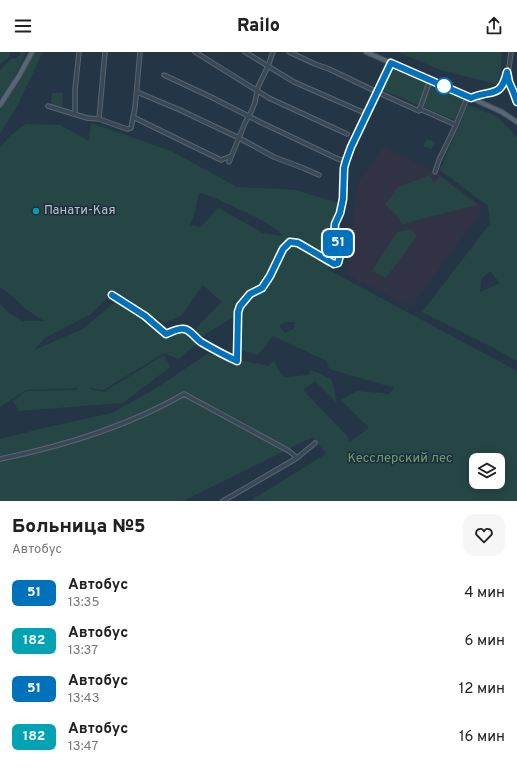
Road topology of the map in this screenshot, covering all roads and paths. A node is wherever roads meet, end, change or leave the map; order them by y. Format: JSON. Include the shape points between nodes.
{"nodes":[{"id":1,"x":32,"y":52,"type":"edge"},
{"id":2,"x":79,"y":52,"type":"edge"},
{"id":3,"x":105,"y":52,"type":"edge"},
{"id":4,"x":140,"y":52,"type":"edge"},
{"id":5,"x":195,"y":52,"type":"edge"},
{"id":6,"x":245,"y":52,"type":"edge"},
{"id":7,"x":273,"y":52,"type":"edge"},
{"id":8,"x":289,"y":52,"type":"edge"},
{"id":9,"x":366,"y":52,"type":"edge"},
{"id":10,"x":511,"y":52,"type":"edge"},
{"id":11,"x":391,"y":63,"type":"junction"},
{"id":12,"x":268,"y":66,"type":"junction"},
{"id":13,"x":507,"y":72,"type":"junction"},
{"id":14,"x":164,"y":75,"type":"dead end"},
{"id":15,"x":430,"y":80,"type":"junction"},
{"id":16,"x":258,"y":91,"type":"junction"},
{"id":17,"x":137,"y":92,"type":"junction"},
{"id":18,"x":377,"y":92,"type":"junction"},
{"id":19,"x":470,"y":97,"type":"junction"},
{"id":20,"x":517,"y":102,"type":"edge"},
{"id":21,"x":0,"y":105,"type":"edge"},
{"id":22,"x":48,"y":106,"type":"dead end"},
{"id":23,"x":419,"y":110,"type":"junction"},
{"id":24,"x":75,"y":114,"type":"junction"},
{"id":25,"x":367,"y":114,"type":"junction"},
{"id":26,"x":248,"y":116,"type":"junction"},
{"id":27,"x":133,"y":117,"type":"junction"},
{"id":28,"x":99,"y":119,"type":"junction"},
{"id":29,"x":517,"y":122,"type":"edge"},
{"id":30,"x":456,"y":125,"type":"junction"},
{"id":31,"x":347,"y":134,"type":"dead end"},
{"id":32,"x":239,"y":138,"type":"junction"},
{"id":33,"x":231,"y":156,"type":"junction"},
{"id":34,"x":346,"y":161,"type":"junction"},
{"id":35,"x":229,"y":162,"type":"dead end"},
{"id":36,"x":435,"y":172,"type":"dead end"},
{"id":37,"x":319,"y":176,"type":"dead end"},
{"id":38,"x":112,"y":295,"type":"dead end"},
{"id":39,"x":315,"y":443,"type":"dead end"},
{"id":40,"x":296,"y":458,"type":"junction"},
{"id":41,"x":0,"y":459,"type":"edge"},
{"id":42,"x":223,"y":501,"type":"edge"}],
"edges":[{"from":1,"to":21,"type":"main road"},
{"from":2,"to":24,"type":"street"},
{"from":3,"to":28,"type":"street"},
{"from":4,"to":17,"type":"street"},
{"from":5,"to":16,"type":"street"},
{"from":6,"to":12,"type":"street"},
{"from":7,"to":12,"type":"street"},
{"from":8,"to":18,"type":"street"},
{"from":9,"to":11,"type":"main road"},
{"from":10,"to":13,"type":"street"},
{"from":11,"to":15,"type":"main road"},
{"from":11,"to":18,"type":"street"},
{"from":12,"to":16,"type":"street"},
{"from":12,"to":25,"type":"street","via":[[294,82]]},
{"from":13,"to":19,"type":"street","via":[[502,87],[496,92]]},
{"from":13,"to":20,"type":"street"},
{"from":14,"to":26,"type":"street"},
{"from":15,"to":19,"type":"main road"},
{"from":15,"to":23,"type":"street"},
{"from":16,"to":26,"type":"street"},
{"from":16,"to":31,"type":"street"},
{"from":17,"to":27,"type":"street"},
{"from":17,"to":32,"type":"street"},
{"from":18,"to":23,"type":"street"},
{"from":18,"to":25,"type":"street"},
{"from":19,"to":29,"type":"main road"},
{"from":19,"to":30,"type":"street"},
{"from":22,"to":24,"type":"street"},
{"from":23,"to":30,"type":"street"},
{"from":24,"to":28,"type":"street"},
{"from":25,"to":34,"type":"street"},
{"from":26,"to":32,"type":"street"},
{"from":26,"to":34,"type":"street"},
{"from":27,"to":28,"type":"street","via":[[131,128],[127,129]]},
{"from":27,"to":33,"type":"street","via":[[221,160]]},
{"from":30,"to":36,"type":"street"},
{"from":32,"to":33,"type":"street"},
{"from":32,"to":37,"type":"street","via":[[274,157]]},
{"from":33,"to":35,"type":"street"},
{"from":34,"to":38,"type":"street","via":[[343,199],[335,224],[334,238],[338,242],[341,254],[338,263],[334,264],[298,243],[290,242],[283,249],[262,288],[250,294],[240,306],[237,361],[199,341],[186,329],[166,334],[145,316]]},
{"from":39,"to":40,"type":"street"},
{"from":40,"to":41,"type":"street","via":[[289,451],[184,394],[162,407],[82,439]]},
{"from":40,"to":42,"type":"street"}]}
